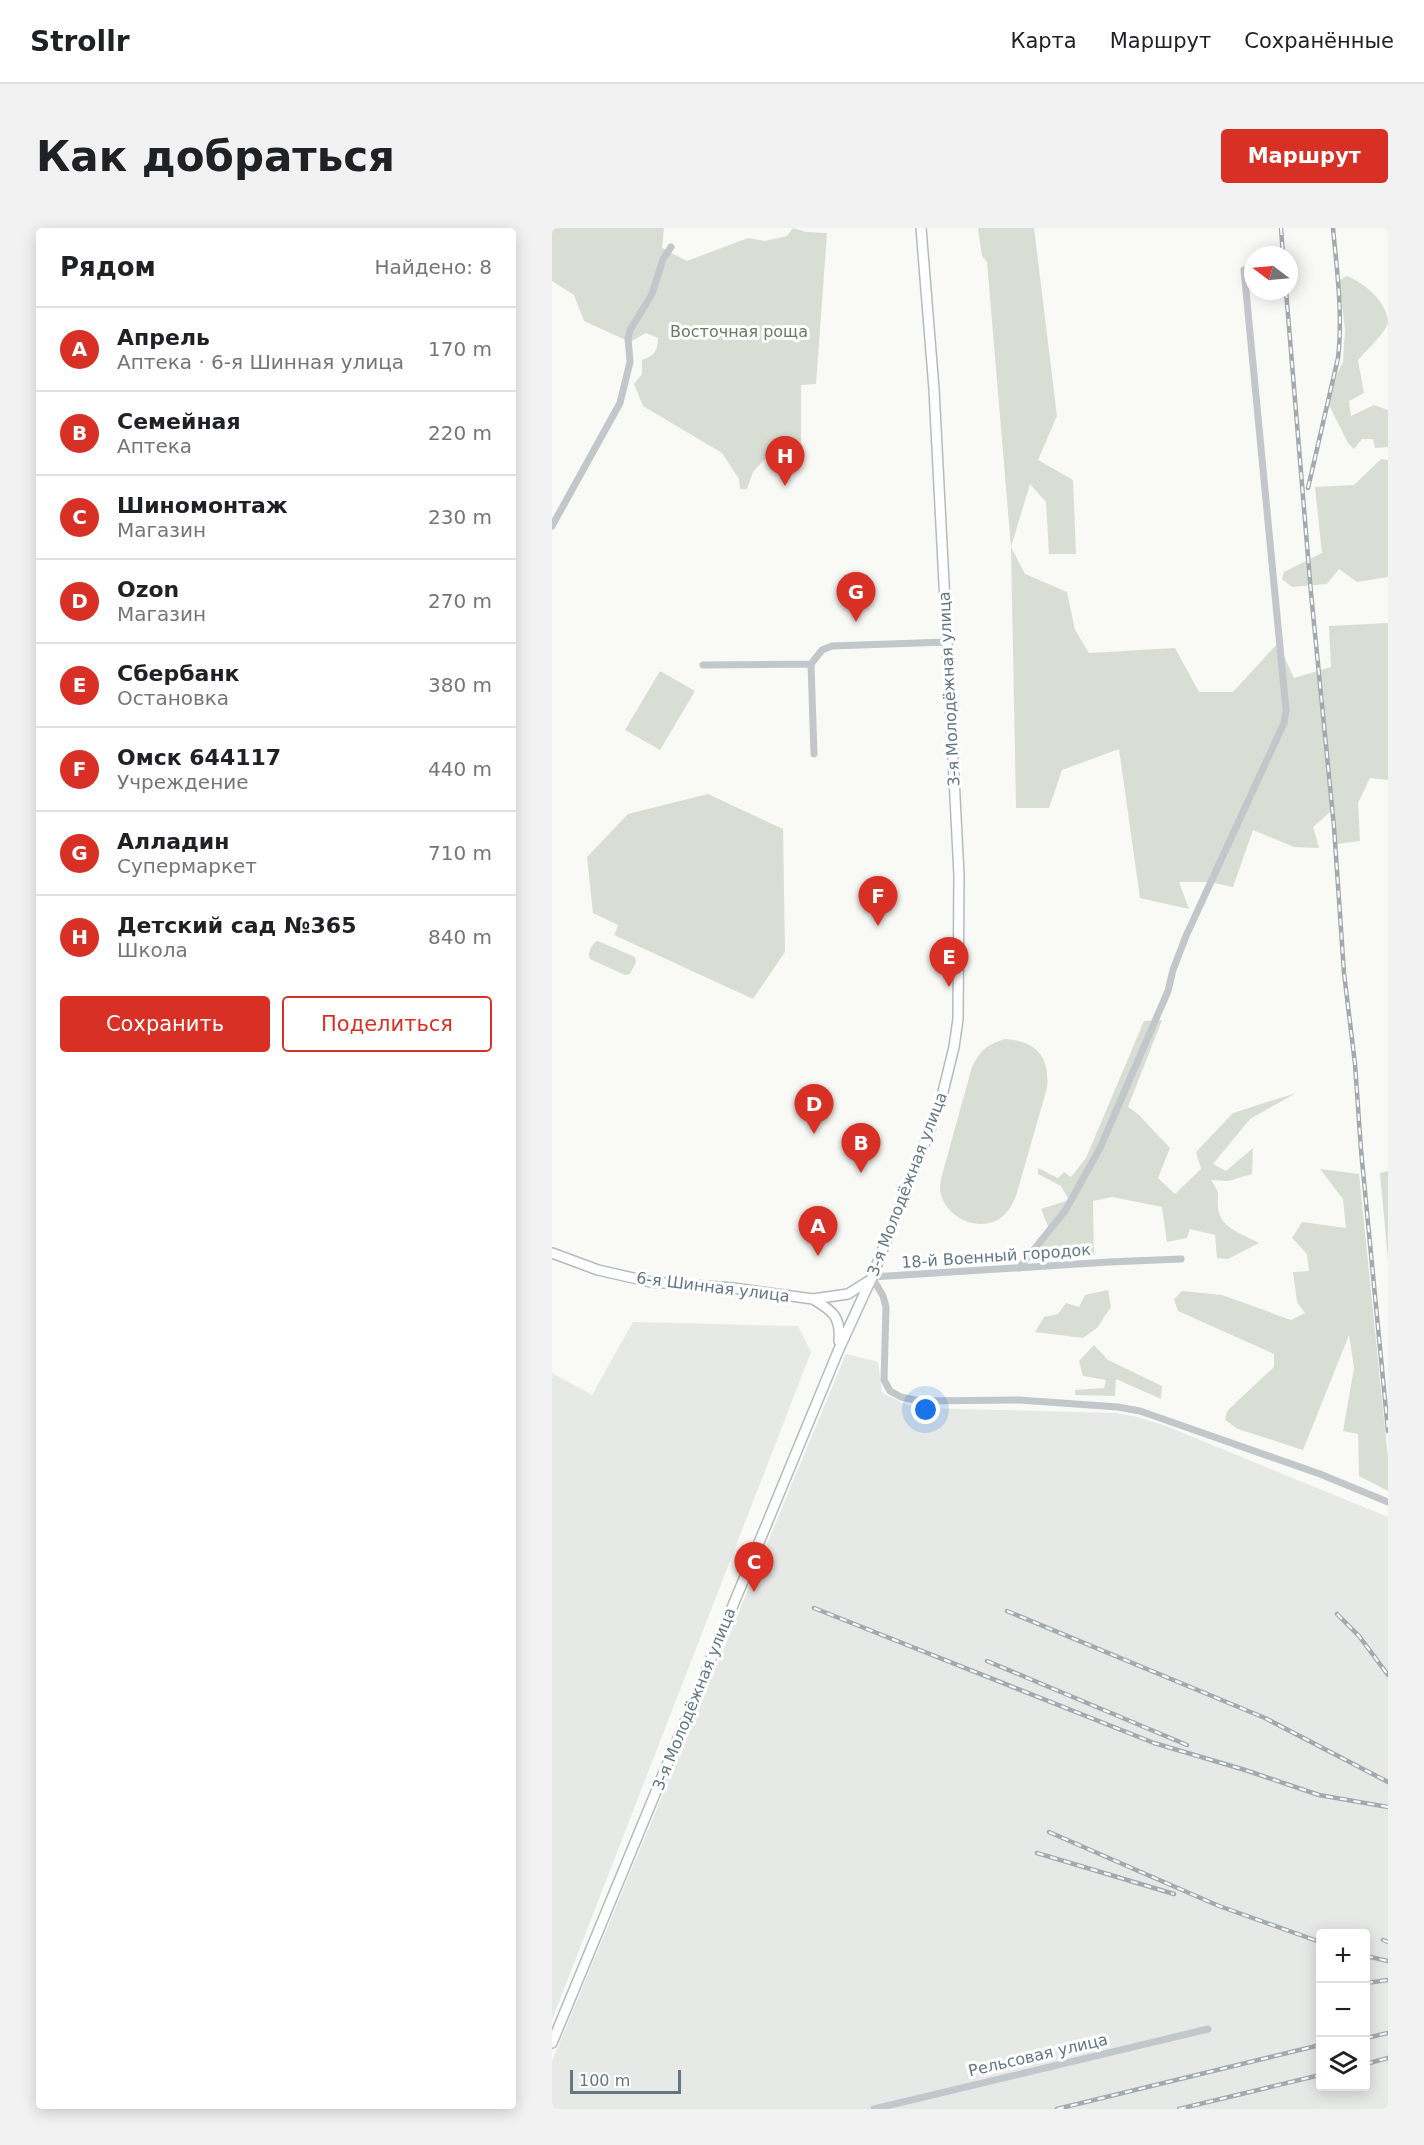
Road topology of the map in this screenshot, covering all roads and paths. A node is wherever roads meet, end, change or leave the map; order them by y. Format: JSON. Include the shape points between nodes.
{"nodes":[{"id":1,"x":921,"y":228,"type":"edge"},
{"id":2,"x":671,"y":247,"type":"dead end"},
{"id":3,"x":1247,"y":300,"type":"edge"},
{"id":4,"x":552,"y":526,"type":"edge"},
{"id":5,"x":947,"y":642,"type":"junction"},
{"id":6,"x":811,"y":664,"type":"junction"},
{"id":7,"x":703,"y":665,"type":"dead end"},
{"id":8,"x":814,"y":754,"type":"dead end"},
{"id":9,"x":552,"y":1253,"type":"edge"},
{"id":10,"x":1181,"y":1260,"type":"dead end"},
{"id":11,"x":1019,"y":1268,"type":"junction"},
{"id":12,"x":872,"y":1277,"type":"junction"},
{"id":13,"x":813,"y":1299,"type":"junction"},
{"id":14,"x":839,"y":1349,"type":"junction"},
{"id":15,"x":1388,"y":1502,"type":"edge"},
{"id":16,"x":1208,"y":2029,"type":"dead end"},
{"id":17,"x":552,"y":2043,"type":"edge"},
{"id":18,"x":874,"y":2109,"type":"edge"}],
"edges":[{"from":1,"to":5,"type":"main road","name":"3-я Молодёжная улица","via":[[931,336]]},
{"from":2,"to":4,"type":"street","via":[[630,330],[630,362],[620,403]]},
{"from":3,"to":11,"type":"street","via":[[1286,710],[1284,723],[1186,936],[1168,991],[1100,1148],[1065,1210]]},
{"from":5,"to":6,"type":"street","via":[[832,646],[822,650]]},
{"from":5,"to":12,"type":"main road","name":"3-я Молодёжная улица","via":[[959,875],[958,1019],[940,1104]]},
{"from":6,"to":7,"type":"street"},
{"from":6,"to":8,"type":"street"},
{"from":9,"to":13,"type":"main road","name":"6-я Шинная улица","via":[[598,1270],[651,1282]]},
{"from":10,"to":11,"type":"street","name":"18-й Военный городок"},
{"from":11,"to":12,"type":"street","name":"18-й Военный городок"},
{"from":12,"to":13,"type":"main road","name":"6-я Шинная улица","via":[[848,1294]]},
{"from":12,"to":14,"type":"main road","name":"3-я Молодёжная улица"},
{"from":12,"to":15,"type":"street","via":[[886,1307],[884,1380],[890,1391],[901,1397],[919,1401],[1019,1400],[1140,1411]]},
{"from":13,"to":14,"type":"main road","via":[[835,1315],[840,1329]]},
{"from":14,"to":17,"type":"main road","name":"3-я Молодёжная улица"},
{"from":16,"to":18,"type":"street","name":"Рельсовая улица"}]}
